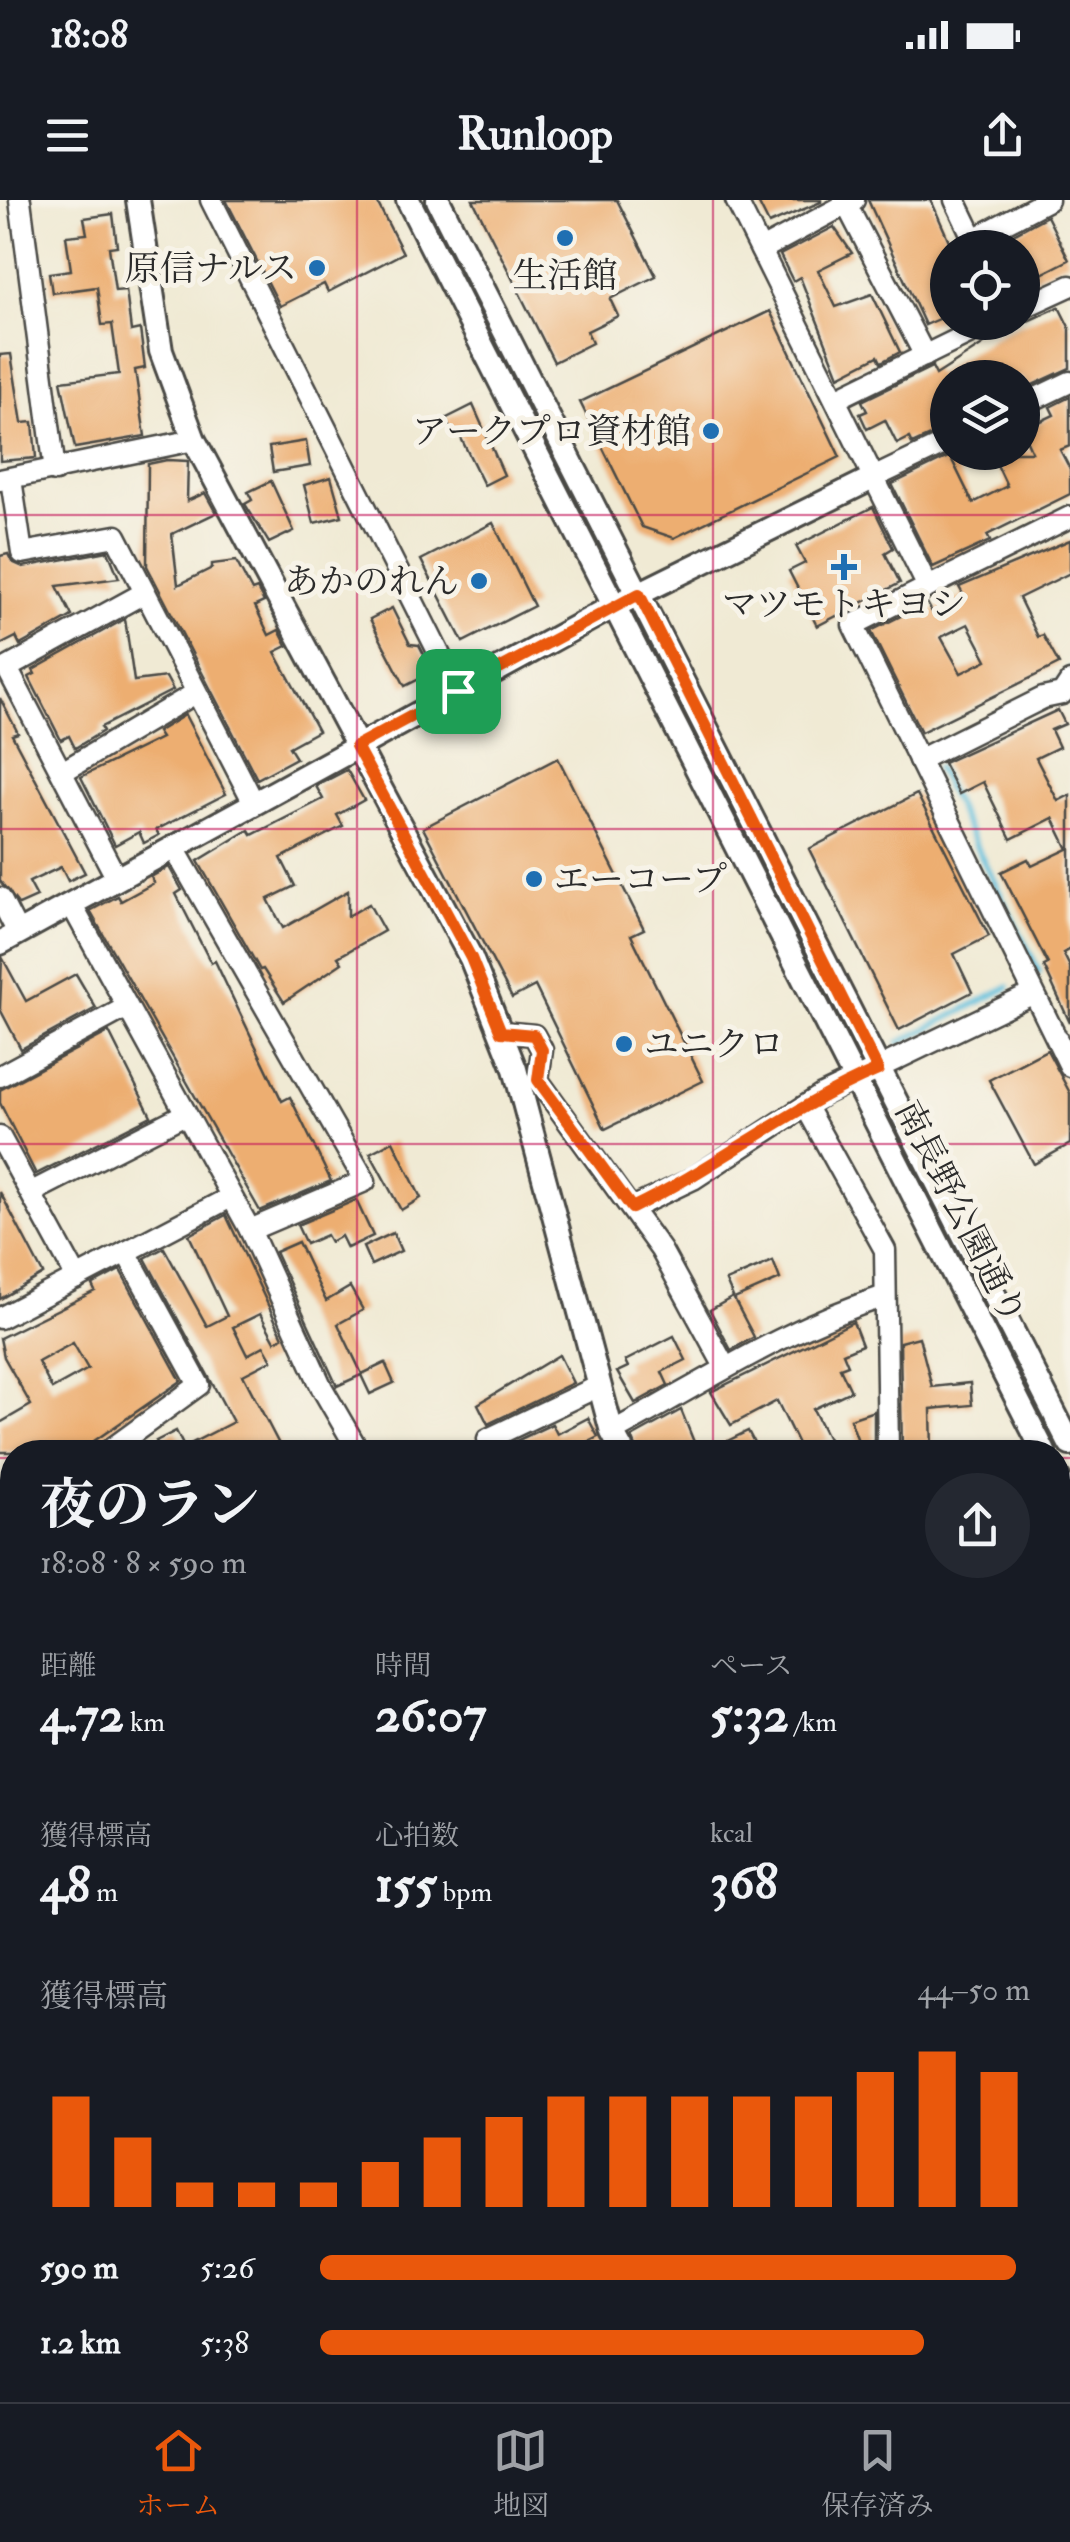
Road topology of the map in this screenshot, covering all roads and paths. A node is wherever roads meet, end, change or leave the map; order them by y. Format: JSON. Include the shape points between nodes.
{"nodes":[{"id":1,"x":20,"y":200,"type":"edge"},
{"id":2,"x":138,"y":200,"type":"edge"},
{"id":3,"x":210,"y":200,"type":"edge"},
{"id":4,"x":408,"y":200,"type":"edge"},
{"id":5,"x":438,"y":200,"type":"edge"},
{"id":6,"x":736,"y":200,"type":"edge"},
{"id":7,"x":955,"y":200,"type":"edge"},
{"id":8,"x":1048,"y":200,"type":"edge"},
{"id":9,"x":848,"y":201,"type":"edge"},
{"id":10,"x":970,"y":230,"type":"edge"},
{"id":11,"x":998,"y":230,"type":"edge"},
{"id":12,"x":761,"y":250,"type":"junction"},
{"id":13,"x":1070,"y":286,"type":"edge"},
{"id":14,"x":1040,"y":300,"type":"edge"},
{"id":15,"x":956,"y":340,"type":"edge"},
{"id":16,"x":924,"y":356,"type":"junction"},
{"id":17,"x":1070,"y":382,"type":"edge"},
{"id":18,"x":1040,"y":396,"type":"edge"},
{"id":19,"x":836,"y":399,"type":"junction"},
{"id":20,"x":194,"y":440,"type":"junction"},
{"id":21,"x":930,"y":451,"type":"edge"},
{"id":22,"x":55,"y":471,"type":"junction"},
{"id":23,"x":875,"y":477,"type":"junction"},
{"id":24,"x":5,"y":479,"type":"edge"},
{"id":25,"x":1070,"y":518,"type":"edge"},
{"id":26,"x":928,"y":587,"type":"junction"},
{"id":27,"x":144,"y":593,"type":"junction"},
{"id":28,"x":639,"y":594,"type":"junction"},
{"id":29,"x":614,"y":606,"type":"junction"},
{"id":30,"x":458,"y":691,"type":"junction"},
{"id":31,"x":194,"y":694,"type":"junction"},
{"id":32,"x":1067,"y":695,"type":"edge"},
{"id":33,"x":356,"y":746,"type":"junction"},
{"id":34,"x":919,"y":760,"type":"junction"},
{"id":35,"x":62,"y":772,"type":"junction"},
{"id":36,"x":254,"y":803,"type":"junction"},
{"id":37,"x":174,"y":848,"type":"junction"},
{"id":38,"x":117,"y":878,"type":"junction"},
{"id":39,"x":0,"y":898,"type":"edge"},
{"id":40,"x":70,"y":904,"type":"junction"},
{"id":41,"x":9,"y":938,"type":"edge"},
{"id":42,"x":1032,"y":994,"type":"junction"},
{"id":43,"x":127,"y":1007,"type":"junction"},
{"id":44,"x":501,"y":1032,"type":"junction"},
{"id":45,"x":1070,"y":1066,"type":"edge"},
{"id":46,"x":878,"y":1070,"type":"junction"},
{"id":47,"x":0,"y":1076,"type":"edge"},
{"id":48,"x":854,"y":1080,"type":"junction"},
{"id":49,"x":806,"y":1107,"type":"junction"},
{"id":50,"x":185,"y":1114,"type":"junction"},
{"id":51,"x":0,"y":1137,"type":"edge"},
{"id":52,"x":32,"y":1192,"type":"junction"},
{"id":53,"x":231,"y":1196,"type":"junction"},
{"id":54,"x":632,"y":1208,"type":"junction"},
{"id":55,"x":250,"y":1230,"type":"junction"},
{"id":56,"x":126,"y":1252,"type":"junction"},
{"id":57,"x":76,"y":1278,"type":"junction"},
{"id":58,"x":885,"y":1296,"type":"junction"},
{"id":59,"x":0,"y":1318,"type":"edge"},
{"id":60,"x":724,"y":1365,"type":"junction"},
{"id":61,"x":598,"y":1386,"type":"junction"},
{"id":62,"x":123,"y":1440,"type":"edge"},
{"id":63,"x":352,"y":1440,"type":"edge"},
{"id":64,"x":488,"y":1440,"type":"edge"},
{"id":65,"x":617,"y":1440,"type":"edge"},
{"id":66,"x":621,"y":1440,"type":"edge"},
{"id":67,"x":888,"y":1440,"type":"edge"},
{"id":68,"x":1037,"y":1440,"type":"edge"},
{"id":69,"x":1067,"y":1440,"type":"edge"},
{"id":70,"x":1015,"y":2402,"type":"edge"},
{"id":71,"x":1024,"y":2402,"type":"edge"}],
"edges":[{"from":1,"to":22,"type":"street"},
{"from":2,"to":20,"type":"street","via":[[160,351]]},
{"from":3,"to":30,"type":"street"},
{"from":4,"to":29,"type":"street","name":"南長野公園通り"},
{"from":5,"to":28,"type":"street","name":"南長野公園通り"},
{"from":6,"to":12,"type":"street"},
{"from":7,"to":10,"type":"street"},
{"from":8,"to":11,"type":"street"},
{"from":9,"to":12,"type":"street"},
{"from":9,"to":16,"type":"street"},
{"from":12,"to":19,"type":"street"},
{"from":13,"to":14,"type":"street"},
{"from":15,"to":16,"type":"street"},
{"from":16,"to":19,"type":"street"},
{"from":17,"to":18,"type":"street"},
{"from":19,"to":23,"type":"street"},
{"from":20,"to":22,"type":"street"},
{"from":20,"to":33,"type":"street"},
{"from":21,"to":23,"type":"street"},
{"from":22,"to":24,"type":"street"},
{"from":23,"to":26,"type":"street"},
{"from":23,"to":28,"type":"street"},
{"from":24,"to":27,"type":"street","via":[[22,553],[116,536]]},
{"from":25,"to":26,"type":"street"},
{"from":26,"to":34,"type":"street","via":[[853,626]]},
{"from":27,"to":31,"type":"street"},
{"from":27,"to":35,"type":"street","via":[[7,668]]},
{"from":28,"to":29,"type":"street"},
{"from":28,"to":46,"type":"street","name":"南長野公園通り"},
{"from":29,"to":30,"type":"street"},
{"from":29,"to":48,"type":"street","name":"南長野公園通り"},
{"from":30,"to":33,"type":"street"},
{"from":31,"to":35,"type":"street"},
{"from":31,"to":36,"type":"street"},
{"from":32,"to":34,"type":"street","via":[[1044,698]]},
{"from":33,"to":36,"type":"street"},
{"from":33,"to":44,"type":"street","via":[[471,958]]},
{"from":34,"to":42,"type":"street"},
{"from":35,"to":38,"type":"street"},
{"from":36,"to":37,"type":"street"},
{"from":37,"to":38,"type":"street"},
{"from":37,"to":55,"type":"street","via":[[365,1181]]},
{"from":38,"to":40,"type":"street"},
{"from":39,"to":41,"type":"street"},
{"from":40,"to":41,"type":"street"},
{"from":40,"to":43,"type":"street"},
{"from":42,"to":45,"type":"street"},
{"from":42,"to":46,"type":"street"},
{"from":43,"to":47,"type":"street"},
{"from":43,"to":50,"type":"street"},
{"from":44,"to":54,"type":"street","via":[[534,1035],[542,1050],[538,1080]]},
{"from":44,"to":61,"type":"street"},
{"from":46,"to":48,"type":"street"},
{"from":46,"to":69,"type":"street","name":"南長野公園通り"},
{"from":48,"to":49,"type":"street"},
{"from":48,"to":68,"type":"street","name":"南長野公園通り"},
{"from":49,"to":54,"type":"street"},
{"from":49,"to":58,"type":"street","via":[[885,1250]]},
{"from":50,"to":52,"type":"street"},
{"from":50,"to":53,"type":"street"},
{"from":51,"to":52,"type":"street"},
{"from":52,"to":57,"type":"street"},
{"from":53,"to":55,"type":"street"},
{"from":53,"to":56,"type":"street"},
{"from":54,"to":60,"type":"street"},
{"from":55,"to":63,"type":"street"},
{"from":56,"to":57,"type":"street"},
{"from":56,"to":62,"type":"street","via":[[198,1385]]},
{"from":57,"to":59,"type":"street"},
{"from":58,"to":60,"type":"street","via":[[821,1316]]},
{"from":58,"to":67,"type":"street"},
{"from":60,"to":66,"type":"street"},
{"from":61,"to":64,"type":"street"},
{"from":61,"to":65,"type":"street"},
{"from":70,"to":71,"type":"street"}]}
